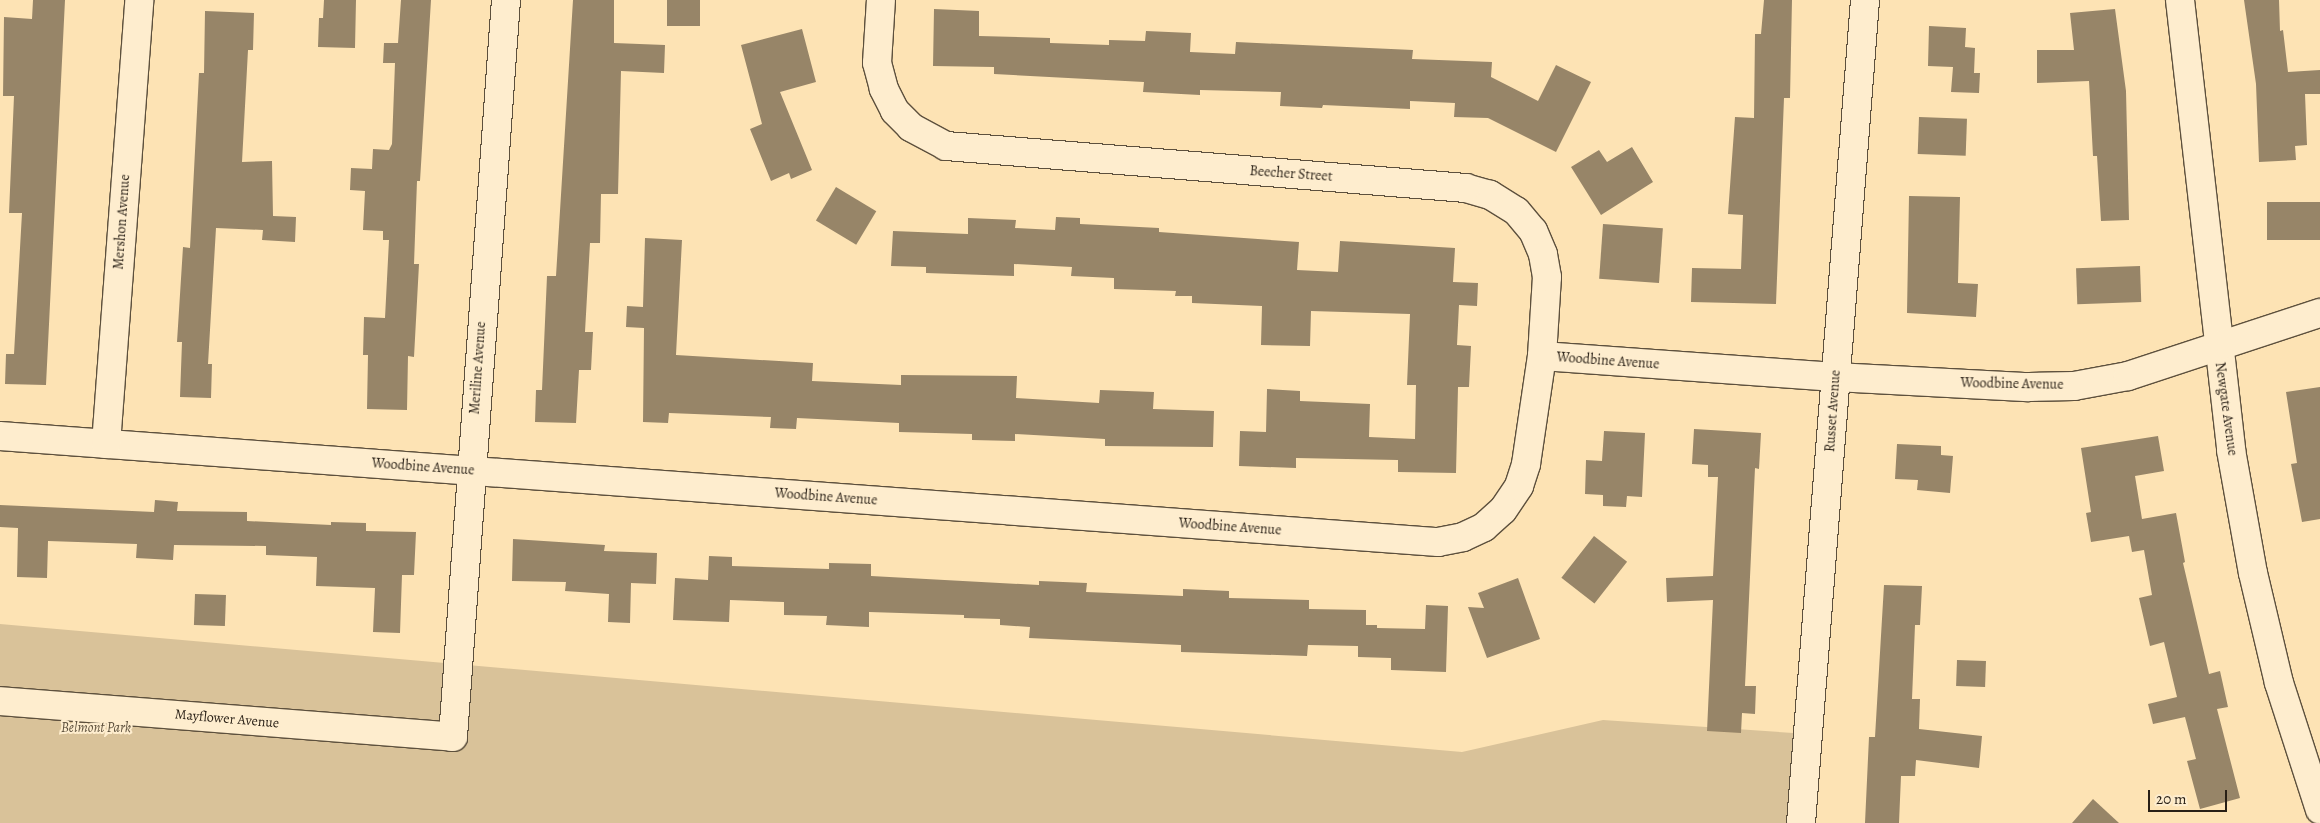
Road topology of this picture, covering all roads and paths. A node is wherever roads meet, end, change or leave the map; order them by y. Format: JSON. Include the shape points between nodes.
{"nodes":[{"id":1,"x":139,"y":0,"type":"edge"},
{"id":2,"x":506,"y":0,"type":"edge"},
{"id":3,"x":881,"y":0,"type":"edge"},
{"id":4,"x":1865,"y":0,"type":"edge"},
{"id":5,"x":2180,"y":0,"type":"edge"},
{"id":6,"x":2320,"y":313,"type":"edge"},
{"id":7,"x":2217,"y":345,"type":"junction"},
{"id":8,"x":1542,"y":356,"type":"junction"},
{"id":9,"x":1835,"y":377,"type":"junction"},
{"id":10,"x":0,"y":436,"type":"edge"},
{"id":11,"x":106,"y":444,"type":"junction"},
{"id":12,"x":470,"y":470,"type":"junction"},
{"id":13,"x":0,"y":701,"type":"edge"},
{"id":14,"x":453,"y":737,"type":"joint"},
{"id":15,"x":2320,"y":810,"type":"edge"},
{"id":16,"x":1801,"y":823,"type":"edge"}],
"edges":[{"from":1,"to":11,"type":"street","name":"Mershon Avenue"},
{"from":2,"to":12,"type":"street","name":"Meriline Avenue"},
{"from":3,"to":8,"type":"street","name":"Beecher Street","via":[[877,63],[884,90],[896,111],[911,127],[923,136],[954,148],[1466,188],[1490,195],[1516,211],[1533,231],[1544,254],[1547,277]]},
{"from":4,"to":9,"type":"street","name":"Russet Avenue"},
{"from":5,"to":7,"type":"street","name":"Newgate Avenue"},
{"from":6,"to":7,"type":"street","name":"Woodbine Avenue"},
{"from":7,"to":9,"type":"street","name":"Woodbine Avenue","via":[[2128,376],[2074,386],[2029,387]]},
{"from":7,"to":15,"type":"street","name":"Newgate Avenue","via":[[2253,573],[2279,683]]},
{"from":8,"to":9,"type":"street","name":"Woodbine Avenue"},
{"from":8,"to":12,"type":"street","name":"Woodbine Avenue","via":[[1526,464],[1519,486],[1503,510],[1484,527],[1463,537],[1438,542]]},
{"from":9,"to":16,"type":"street","name":"Russet Avenue"},
{"from":10,"to":11,"type":"street","name":"Woodbine Avenue"},
{"from":11,"to":12,"type":"street","name":"Woodbine Avenue"},
{"from":12,"to":14,"type":"street","name":"Meriline Avenue"},
{"from":13,"to":14,"type":"street","name":"Mayflower Avenue"}]}
